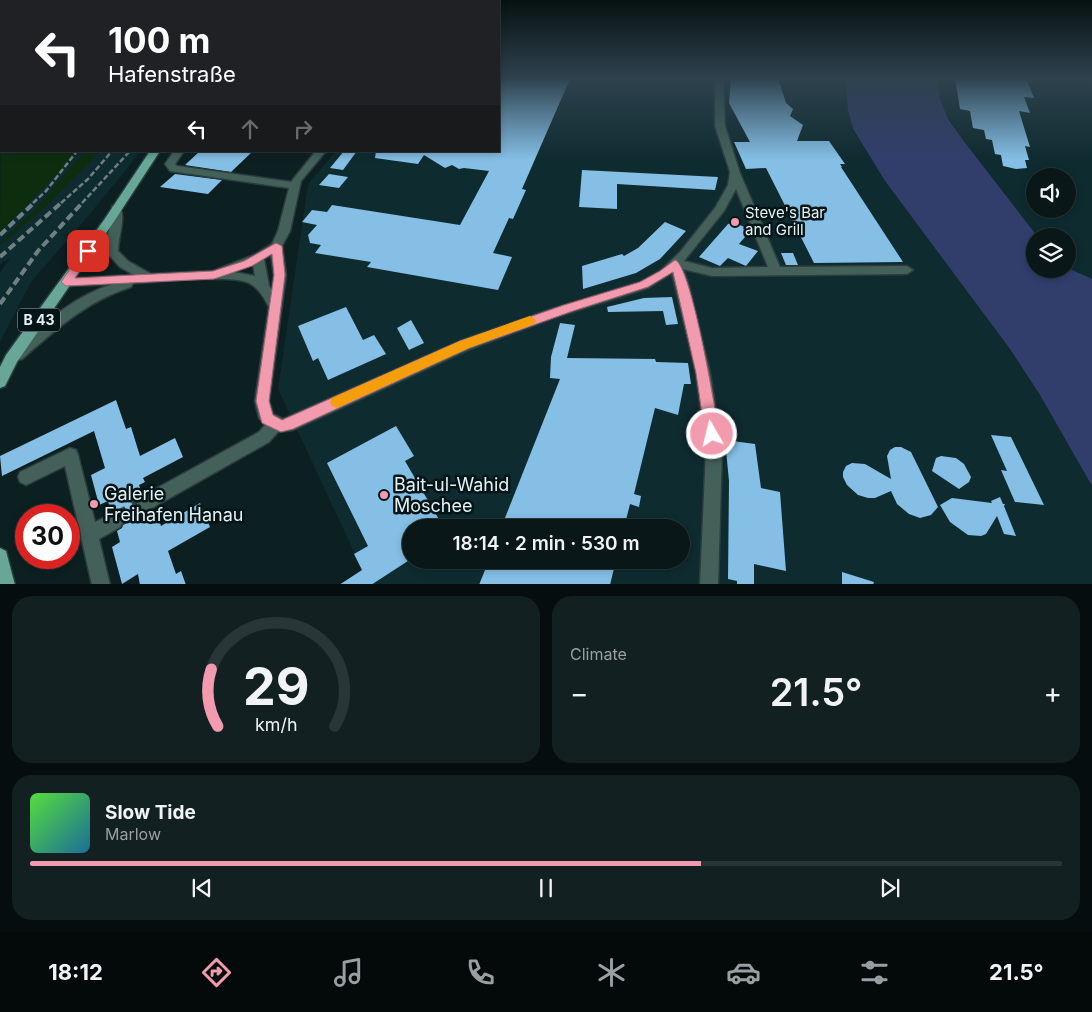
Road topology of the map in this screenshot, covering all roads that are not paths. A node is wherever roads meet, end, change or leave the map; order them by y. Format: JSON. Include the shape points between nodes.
{"nodes":[{"id":1,"x":718,"y":105,"type":"edge"},
{"id":2,"x":154,"y":152,"type":"edge"},
{"id":3,"x":178,"y":152,"type":"edge"},
{"id":4,"x":320,"y":152,"type":"edge"},
{"id":5,"x":735,"y":172,"type":"junction"},
{"id":6,"x":294,"y":186,"type":"junction"},
{"id":7,"x":116,"y":208,"type":"junction"},
{"id":8,"x":276,"y":246,"type":"junction"},
{"id":9,"x":258,"y":258,"type":"junction"},
{"id":10,"x":675,"y":263,"type":"junction"},
{"id":11,"x":907,"y":270,"type":"dead end"},
{"id":12,"x":776,"y":272,"type":"junction"},
{"id":13,"x":214,"y":275,"type":"junction"},
{"id":14,"x":151,"y":279,"type":"junction"},
{"id":15,"x":66,"y":282,"type":"junction"},
{"id":16,"x":263,"y":285,"type":"junction"},
{"id":17,"x":276,"y":306,"type":"junction"},
{"id":18,"x":11,"y":359,"type":"junction"},
{"id":19,"x":0,"y":382,"type":"edge"},
{"id":20,"x":275,"y":424,"type":"junction"},
{"id":21,"x":26,"y":477,"type":"dead end"},
{"id":22,"x":145,"y":504,"type":"tunnel mouth"},
{"id":23,"x":114,"y":521,"type":"tunnel mouth"},
{"id":24,"x":90,"y":534,"type":"junction"},
{"id":25,"x":0,"y":557,"type":"edge"},
{"id":26,"x":6,"y":584,"type":"edge"},
{"id":27,"x":101,"y":584,"type":"edge"},
{"id":28,"x":709,"y":584,"type":"edge"}],
"edges":[{"from":1,"to":5,"type":"street","via":[[720,126]]},
{"from":2,"to":7,"type":"main road","number":"B 43"},
{"from":3,"to":6,"type":"street","via":[[170,164],[174,168]]},
{"from":4,"to":6,"type":"street"},
{"from":5,"to":10,"type":"street","via":[[725,202]]},
{"from":5,"to":12,"type":"street"},
{"from":6,"to":8,"type":"street","via":[[284,231]]},
{"from":7,"to":14,"type":"street","via":[[112,252],[124,264]]},
{"from":7,"to":15,"type":"main road","number":"B 43"},
{"from":8,"to":9,"type":"street"},
{"from":8,"to":17,"type":"street","via":[[280,275]]},
{"from":9,"to":13,"type":"street"},
{"from":9,"to":16,"type":"street"},
{"from":10,"to":12,"type":"street","via":[[712,272]]},
{"from":10,"to":20,"type":"street","via":[[664,274],[644,284],[509,328],[411,368],[288,425]]},
{"from":10,"to":28,"type":"street","via":[[703,373],[714,449]]},
{"from":11,"to":12,"type":"street"},
{"from":13,"to":14,"type":"street"},
{"from":13,"to":16,"type":"street","via":[[243,277]]},
{"from":14,"to":15,"type":"street"},
{"from":14,"to":18,"type":"street","via":[[116,287],[84,300]]},
{"from":15,"to":18,"type":"main road","number":"B 43"},
{"from":16,"to":17,"type":"street"},
{"from":17,"to":20,"type":"street","via":[[262,401],[267,418]]},
{"from":18,"to":19,"type":"main road","number":"B 43"},
{"from":20,"to":22,"type":"street","via":[[264,437]]},
{"from":21,"to":24,"type":"street","via":[[70,455]]},
{"from":23,"to":24,"type":"street"},
{"from":24,"to":27,"type":"street"},
{"from":25,"to":26,"type":"main road"}]}
